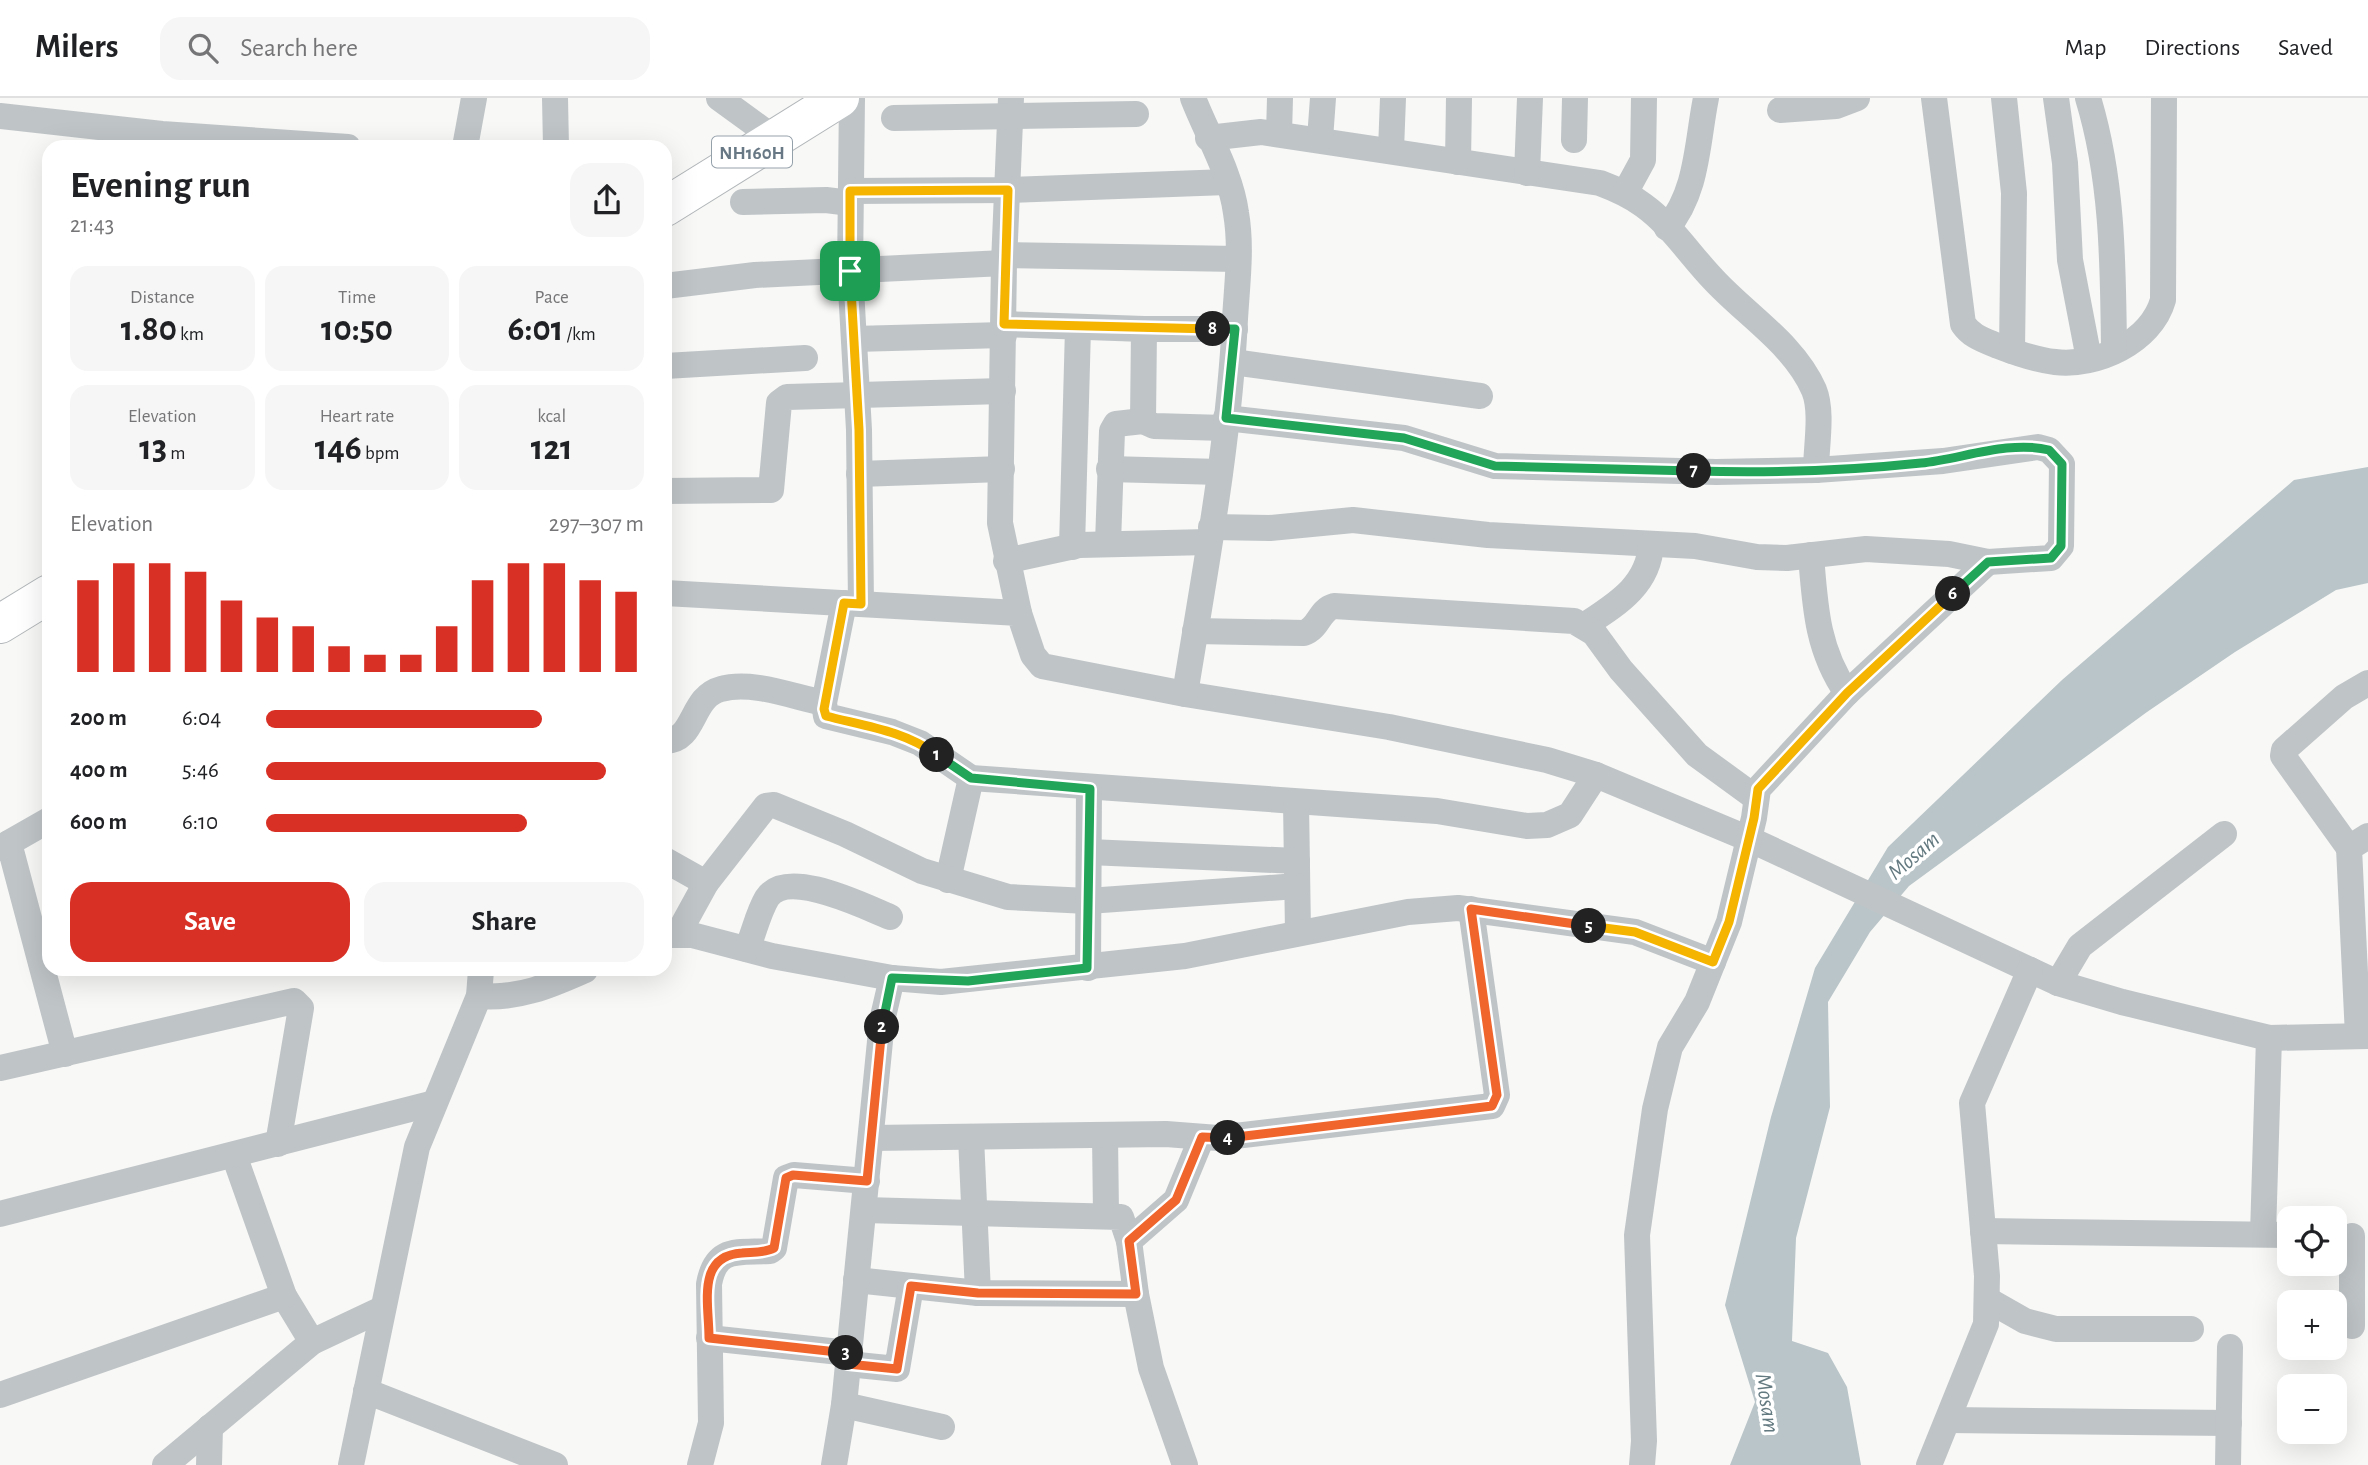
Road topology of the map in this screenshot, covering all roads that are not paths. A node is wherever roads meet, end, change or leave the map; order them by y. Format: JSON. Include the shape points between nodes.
{"nodes":[{"id":1,"x":474,"y":98,"type":"edge"},
{"id":2,"x":555,"y":98,"type":"edge"},
{"id":3,"x":719,"y":98,"type":"edge"},
{"id":4,"x":840,"y":98,"type":"edge"},
{"id":5,"x":852,"y":98,"type":"edge"},
{"id":6,"x":1193,"y":98,"type":"edge"},
{"id":7,"x":1280,"y":98,"type":"edge"},
{"id":8,"x":1323,"y":98,"type":"edge"},
{"id":9,"x":1393,"y":98,"type":"edge"},
{"id":10,"x":1459,"y":98,"type":"edge"},
{"id":11,"x":1530,"y":98,"type":"edge"},
{"id":12,"x":1575,"y":98,"type":"edge"},
{"id":13,"x":1644,"y":98,"type":"edge"},
{"id":14,"x":1706,"y":98,"type":"edge"},
{"id":15,"x":1857,"y":98,"type":"edge"},
{"id":16,"x":1934,"y":98,"type":"edge"},
{"id":17,"x":2004,"y":98,"type":"edge"},
{"id":18,"x":2056,"y":98,"type":"edge"},
{"id":19,"x":2088,"y":98,"type":"edge"},
{"id":20,"x":2164,"y":98,"type":"edge"},
{"id":21,"x":1012,"y":107,"type":"edge"},
{"id":22,"x":1780,"y":110,"type":"dead end"},
{"id":23,"x":1136,"y":114,"type":"dead end"},
{"id":24,"x":0,"y":116,"type":"edge"},
{"id":25,"x":894,"y":118,"type":"dead end"},
{"id":26,"x":1279,"y":134,"type":"junction"},
{"id":27,"x":774,"y":138,"type":"junction"},
{"id":28,"x":1208,"y":138,"type":"junction"},
{"id":29,"x":1320,"y":139,"type":"junction"},
{"id":30,"x":248,"y":140,"type":"edge"},
{"id":31,"x":466,"y":140,"type":"edge"},
{"id":32,"x":556,"y":140,"type":"edge"},
{"id":33,"x":1574,"y":140,"type":"dead end"},
{"id":34,"x":1391,"y":149,"type":"junction"},
{"id":35,"x":1458,"y":162,"type":"junction"},
{"id":36,"x":1527,"y":173,"type":"junction"},
{"id":37,"x":1227,"y":183,"type":"junction"},
{"id":38,"x":1008,"y":190,"type":"junction"},
{"id":39,"x":1625,"y":192,"type":"junction"},
{"id":40,"x":850,"y":197,"type":"junction"},
{"id":41,"x":743,"y":202,"type":"dead end"},
{"id":42,"x":672,"y":203,"type":"edge"},
{"id":43,"x":1667,"y":228,"type":"junction"},
{"id":44,"x":1004,"y":259,"type":"junction"},
{"id":45,"x":1238,"y":259,"type":"junction"},
{"id":46,"x":850,"y":271,"type":"junction"},
{"id":47,"x":672,"y":285,"type":"edge"},
{"id":48,"x":1078,"y":328,"type":"junction"},
{"id":49,"x":1004,"y":329,"type":"junction"},
{"id":50,"x":1144,"y":329,"type":"junction"},
{"id":51,"x":1235,"y":329,"type":"junction"},
{"id":52,"x":854,"y":339,"type":"junction"},
{"id":53,"x":2114,"y":350,"type":"junction"},
{"id":54,"x":2012,"y":351,"type":"junction"},
{"id":55,"x":804,"y":358,"type":"dead end"},
{"id":56,"x":2089,"y":359,"type":"junction"},
{"id":57,"x":1233,"y":362,"type":"junction"},
{"id":58,"x":672,"y":366,"type":"edge"},
{"id":59,"x":1003,"y":391,"type":"junction"},
{"id":60,"x":857,"y":394,"type":"junction"},
{"id":61,"x":1480,"y":396,"type":"dead end"},
{"id":62,"x":1143,"y":421,"type":"junction"},
{"id":63,"x":1226,"y":423,"type":"junction"},
{"id":64,"x":1002,"y":469,"type":"junction"},
{"id":65,"x":1109,"y":469,"type":"junction"},
{"id":66,"x":1816,"y":470,"type":"junction"},
{"id":67,"x":1220,"y":472,"type":"junction"},
{"id":68,"x":859,"y":474,"type":"junction"},
{"id":69,"x":672,"y":491,"type":"edge"},
{"id":70,"x":1210,"y":534,"type":"junction"},
{"id":71,"x":1108,"y":543,"type":"junction"},
{"id":72,"x":1651,"y":544,"type":"junction"},
{"id":73,"x":1072,"y":547,"type":"junction"},
{"id":74,"x":1811,"y":555,"type":"junction"},
{"id":75,"x":1006,"y":561,"type":"junction"},
{"id":76,"x":1988,"y":562,"type":"junction"},
{"id":77,"x":672,"y":593,"type":"edge"},
{"id":78,"x":42,"y":598,"type":"edge"},
{"id":79,"x":852,"y":604,"type":"junction"},
{"id":80,"x":1019,"y":613,"type":"junction"},
{"id":81,"x":0,"y":624,"type":"edge"},
{"id":82,"x":1585,"y":625,"type":"junction"},
{"id":83,"x":1195,"y":631,"type":"junction"},
{"id":84,"x":2368,"y":683,"type":"edge"},
{"id":85,"x":1847,"y":693,"type":"junction"},
{"id":86,"x":1185,"y":694,"type":"junction"},
{"id":87,"x":824,"y":703,"type":"junction"},
{"id":88,"x":672,"y":740,"type":"edge"},
{"id":89,"x":1596,"y":775,"type":"junction"},
{"id":90,"x":971,"y":778,"type":"junction"},
{"id":91,"x":1090,"y":789,"type":"junction"},
{"id":92,"x":1756,"y":798,"type":"junction"},
{"id":93,"x":1296,"y":802,"type":"junction"},
{"id":94,"x":42,"y":824,"type":"edge"},
{"id":95,"x":2224,"y":834,"type":"dead end"},
{"id":96,"x":1749,"y":839,"type":"junction"},
{"id":97,"x":2358,"y":842,"type":"edge"},
{"id":98,"x":5,"y":845,"type":"edge"},
{"id":99,"x":1088,"y":852,"type":"junction"},
{"id":100,"x":672,"y":864,"type":"edge"},
{"id":101,"x":1297,"y":873,"type":"junction"},
{"id":102,"x":948,"y":880,"type":"junction"},
{"id":103,"x":706,"y":883,"type":"junction"},
{"id":104,"x":1088,"y":901,"type":"junction"},
{"id":105,"x":1471,"y":909,"type":"junction"},
{"id":106,"x":890,"y":917,"type":"dead end"},
{"id":107,"x":1298,"y":933,"type":"junction"},
{"id":108,"x":672,"y":934,"type":"edge"},
{"id":109,"x":747,"y":949,"type":"junction"},
{"id":110,"x":1713,"y":962,"type":"junction"},
{"id":111,"x":1087,"y":968,"type":"junction"},
{"id":112,"x":2029,"y":970,"type":"junction"},
{"id":113,"x":42,"y":974,"type":"edge"},
{"id":114,"x":43,"y":976,"type":"edge"},
{"id":115,"x":571,"y":976,"type":"edge"},
{"id":116,"x":892,"y":978,"type":"junction"},
{"id":117,"x":480,"y":983,"type":"edge"},
{"id":118,"x":2058,"y":983,"type":"junction"},
{"id":119,"x":2363,"y":1036,"type":"edge"},
{"id":120,"x":2269,"y":1038,"type":"junction"},
{"id":121,"x":65,"y":1054,"type":"junction"},
{"id":122,"x":0,"y":1068,"type":"edge"},
{"id":123,"x":434,"y":1103,"type":"junction"},
{"id":124,"x":1105,"y":1135,"type":"junction"},
{"id":125,"x":971,"y":1137,"type":"junction"},
{"id":126,"x":1202,"y":1137,"type":"junction"},
{"id":127,"x":871,"y":1138,"type":"junction"},
{"id":128,"x":278,"y":1144,"type":"junction"},
{"id":129,"x":234,"y":1155,"type":"junction"},
{"id":130,"x":867,"y":1181,"type":"junction"},
{"id":131,"x":864,"y":1210,"type":"junction"},
{"id":132,"x":975,"y":1213,"type":"junction"},
{"id":133,"x":0,"y":1214,"type":"edge"},
{"id":134,"x":1106,"y":1215,"type":"junction"},
{"id":135,"x":1983,"y":1231,"type":"junction"},
{"id":136,"x":2263,"y":1234,"type":"junction"},
{"id":137,"x":2277,"y":1235,"type":"edge"},
{"id":138,"x":2352,"y":1236,"type":"edge"},
{"id":139,"x":1129,"y":1241,"type":"junction"},
{"id":140,"x":856,"y":1280,"type":"junction"},
{"id":141,"x":911,"y":1286,"type":"junction"},
{"id":142,"x":978,"y":1293,"type":"junction"},
{"id":143,"x":1136,"y":1294,"type":"junction"},
{"id":144,"x":284,"y":1296,"type":"junction"},
{"id":145,"x":1988,"y":1300,"type":"junction"},
{"id":146,"x":382,"y":1309,"type":"junction"},
{"id":147,"x":2352,"y":1326,"type":"dead end"},
{"id":148,"x":2191,"y":1329,"type":"dead end"},
{"id":149,"x":709,"y":1338,"type":"junction"},
{"id":150,"x":312,"y":1342,"type":"junction"},
{"id":151,"x":2230,"y":1347,"type":"dead end"},
{"id":152,"x":848,"y":1358,"type":"junction"},
{"id":153,"x":366,"y":1391,"type":"junction"},
{"id":154,"x":0,"y":1395,"type":"edge"},
{"id":155,"x":844,"y":1405,"type":"junction"},
{"id":156,"x":1948,"y":1420,"type":"junction"},
{"id":157,"x":2229,"y":1423,"type":"junction"},
{"id":158,"x":210,"y":1427,"type":"junction"},
{"id":159,"x":942,"y":1427,"type":"dead end"},
{"id":160,"x":490,"y":1453,"type":"edge"},
{"id":161,"x":838,"y":1464,"type":"edge"},
{"id":162,"x":165,"y":1465,"type":"edge"},
{"id":163,"x":209,"y":1465,"type":"edge"},
{"id":164,"x":351,"y":1465,"type":"edge"},
{"id":165,"x":555,"y":1465,"type":"edge"},
{"id":166,"x":700,"y":1465,"type":"edge"},
{"id":167,"x":1185,"y":1465,"type":"edge"},
{"id":168,"x":1642,"y":1465,"type":"edge"},
{"id":169,"x":1929,"y":1465,"type":"edge"},
{"id":170,"x":2228,"y":1465,"type":"edge"}],
"edges":[{"from":1,"to":31,"type":"street"},
{"from":2,"to":32,"type":"street"},
{"from":3,"to":27,"type":"street"},
{"from":4,"to":27,"type":"highway","number":"NH160H"},
{"from":5,"to":40,"type":"street"},
{"from":6,"to":28,"type":"street"},
{"from":7,"to":26,"type":"street"},
{"from":8,"to":29,"type":"street"},
{"from":9,"to":34,"type":"street"},
{"from":10,"to":35,"type":"street"},
{"from":11,"to":36,"type":"street"},
{"from":12,"to":33,"type":"street"},
{"from":13,"to":39,"type":"street","via":[[1643,160]]},
{"from":14,"to":43,"type":"street","via":[[1693,172],[1682,207]]},
{"from":15,"to":22,"type":"street","via":[[1836,106]]},
{"from":16,"to":54,"type":"street","via":[[1963,324],[1973,336]]},
{"from":17,"to":54,"type":"street","via":[[2014,193]]},
{"from":18,"to":56,"type":"street","via":[[2070,260]]},
{"from":19,"to":53,"type":"street","via":[[2104,164],[2109,211]]},
{"from":20,"to":53,"type":"street","via":[[2163,300],[2159,314],[2141,335]]},
{"from":21,"to":23,"type":"street"},
{"from":21,"to":25,"type":"street"},
{"from":21,"to":38,"type":"street"},
{"from":24,"to":30,"type":"street"},
{"from":26,"to":28,"type":"street"},
{"from":26,"to":29,"type":"street"},
{"from":27,"to":42,"type":"highway","number":"NH160H"},
{"from":28,"to":37,"type":"street"},
{"from":29,"to":34,"type":"street"},
{"from":34,"to":35,"type":"street"},
{"from":35,"to":36,"type":"street"},
{"from":36,"to":39,"type":"street","via":[[1600,183]]},
{"from":37,"to":38,"type":"street"},
{"from":37,"to":45,"type":"street","via":[[1236,209]]},
{"from":38,"to":40,"type":"street"},
{"from":38,"to":44,"type":"street"},
{"from":39,"to":43,"type":"street"},
{"from":40,"to":41,"type":"street"},
{"from":40,"to":46,"type":"street"},
{"from":43,"to":66,"type":"street","via":[[1731,299],[1780,342],[1807,379],[1816,399]]},
{"from":44,"to":45,"type":"street"},
{"from":44,"to":46,"type":"street"},
{"from":44,"to":49,"type":"street"},
{"from":45,"to":51,"type":"street"},
{"from":46,"to":47,"type":"street","via":[[755,275]]},
{"from":46,"to":52,"type":"street"},
{"from":48,"to":49,"type":"street"},
{"from":48,"to":50,"type":"street"},
{"from":48,"to":73,"type":"street"},
{"from":49,"to":52,"type":"street"},
{"from":49,"to":59,"type":"street"},
{"from":50,"to":51,"type":"street"},
{"from":50,"to":62,"type":"street"},
{"from":51,"to":57,"type":"street"},
{"from":52,"to":60,"type":"street"},
{"from":53,"to":56,"type":"street"},
{"from":54,"to":56,"type":"street","via":[[2054,362]]},
{"from":55,"to":58,"type":"street"},
{"from":57,"to":61,"type":"street"},
{"from":57,"to":63,"type":"street"},
{"from":59,"to":60,"type":"street"},
{"from":59,"to":64,"type":"street"},
{"from":60,"to":68,"type":"street"},
{"from":60,"to":69,"type":"street","via":[[782,399],[771,490]]},
{"from":62,"to":63,"type":"street","via":[[1154,426]]},
{"from":62,"to":65,"type":"street","via":[[1116,424]]},
{"from":63,"to":66,"type":"street","via":[[1404,438],[1495,466]]},
{"from":63,"to":67,"type":"street"},
{"from":64,"to":68,"type":"street"},
{"from":64,"to":75,"type":"street","via":[[1000,523]]},
{"from":65,"to":67,"type":"street"},
{"from":65,"to":71,"type":"street"},
{"from":66,"to":76,"type":"street","via":[[1943,461],[2023,447],[2049,450],[2062,464],[2058,553],[2051,558]]},
{"from":67,"to":70,"type":"street"},
{"from":68,"to":79,"type":"street"},
{"from":70,"to":71,"type":"street"},
{"from":70,"to":72,"type":"street","via":[[1353,520],[1488,535]]},
{"from":70,"to":83,"type":"street"},
{"from":71,"to":73,"type":"street"},
{"from":72,"to":74,"type":"street","via":[[1757,557]]},
{"from":72,"to":82,"type":"street","via":[[1650,558],[1633,589]]},
{"from":73,"to":75,"type":"street"},
{"from":74,"to":76,"type":"street","via":[[1879,549]]},
{"from":74,"to":85,"type":"street","via":[[1819,638]]},
{"from":75,"to":80,"type":"street"},
{"from":76,"to":85,"type":"street"},
{"from":77,"to":79,"type":"street"},
{"from":78,"to":81,"type":"highway"},
{"from":79,"to":80,"type":"street"},
{"from":79,"to":87,"type":"street"},
{"from":80,"to":86,"type":"street","via":[[1041,666]]},
{"from":82,"to":83,"type":"street","via":[[1334,606],[1304,634]]},
{"from":82,"to":92,"type":"street","via":[[1697,755]]},
{"from":83,"to":86,"type":"street"},
{"from":84,"to":97,"type":"street","via":[[2344,697],[2283,755]]},
{"from":85,"to":92,"type":"street","via":[[1758,789]]},
{"from":86,"to":89,"type":"street","via":[[1389,727],[1547,760]]},
{"from":87,"to":88,"type":"street","via":[[758,689],[720,689],[698,705],[684,736]]},
{"from":87,"to":90,"type":"street","via":[[826,716],[920,743]]},
{"from":89,"to":93,"type":"street","via":[[1570,815],[1547,825],[1527,826],[1437,811]]},
{"from":89,"to":96,"type":"street"},
{"from":90,"to":91,"type":"street"},
{"from":90,"to":102,"type":"street"},
{"from":91,"to":93,"type":"street"},
{"from":91,"to":99,"type":"street"},
{"from":92,"to":96,"type":"street"},
{"from":93,"to":101,"type":"street"},
{"from":94,"to":98,"type":"street"},
{"from":95,"to":118,"type":"street","via":[[2080,946]]},
{"from":96,"to":110,"type":"street","via":[[1729,922]]},
{"from":96,"to":112,"type":"street"},
{"from":97,"to":119,"type":"street"},
{"from":98,"to":113,"type":"street"},
{"from":99,"to":101,"type":"street"},
{"from":99,"to":104,"type":"street"},
{"from":100,"to":103,"type":"street"},
{"from":101,"to":104,"type":"street"},
{"from":101,"to":107,"type":"street"},
{"from":102,"to":103,"type":"street","via":[[774,805],[766,806]]},
{"from":102,"to":104,"type":"street","via":[[1008,897]]},
{"from":103,"to":108,"type":"street"},
{"from":104,"to":111,"type":"street"},
{"from":105,"to":107,"type":"street","via":[[1408,912]]},
{"from":105,"to":110,"type":"street","via":[[1635,932]]},
{"from":105,"to":126,"type":"street","via":[[1497,1095],[1492,1106],[1234,1138]]},
{"from":106,"to":109,"type":"street","via":[[825,892],[783,888],[768,898]]},
{"from":107,"to":111,"type":"street","via":[[1185,956]]},
{"from":108,"to":109,"type":"street"},
{"from":109,"to":116,"type":"street"},
{"from":110,"to":168,"type":"street","via":[[1697,1002],[1670,1047],[1655,1109],[1637,1235]]},
{"from":111,"to":116,"type":"street","via":[[954,981]]},
{"from":112,"to":118,"type":"street"},
{"from":112,"to":135,"type":"street","via":[[1972,1103]]},
{"from":114,"to":121,"type":"street"},
{"from":115,"to":117,"type":"street","via":[[506,997]]},
{"from":116,"to":127,"type":"street","via":[[882,1021]]},
{"from":117,"to":123,"type":"street"},
{"from":118,"to":120,"type":"street"},
{"from":119,"to":120,"type":"street"},
{"from":120,"to":136,"type":"street"},
{"from":121,"to":122,"type":"street"},
{"from":121,"to":128,"type":"street","via":[[294,1001],[301,1008]]},
{"from":123,"to":128,"type":"street"},
{"from":123,"to":146,"type":"street","via":[[414,1160]]},
{"from":124,"to":125,"type":"street"},
{"from":124,"to":126,"type":"street"},
{"from":124,"to":134,"type":"street"},
{"from":125,"to":127,"type":"street"},
{"from":125,"to":132,"type":"street"},
{"from":126,"to":139,"type":"street","via":[[1176,1200]]},
{"from":127,"to":130,"type":"street"},
{"from":128,"to":129,"type":"street"},
{"from":129,"to":133,"type":"street"},
{"from":129,"to":144,"type":"street"},
{"from":130,"to":131,"type":"street"},
{"from":130,"to":149,"type":"street","via":[[786,1178],[774,1248],[726,1254],[712,1266]]},
{"from":131,"to":132,"type":"street"},
{"from":131,"to":140,"type":"street"},
{"from":132,"to":134,"type":"street"},
{"from":132,"to":142,"type":"street"},
{"from":134,"to":139,"type":"street","via":[[1121,1217]]},
{"from":135,"to":136,"type":"street"},
{"from":135,"to":145,"type":"street"},
{"from":136,"to":137,"type":"street"},
{"from":138,"to":147,"type":"street"},
{"from":139,"to":143,"type":"street"},
{"from":140,"to":141,"type":"street"},
{"from":140,"to":152,"type":"street"},
{"from":141,"to":142,"type":"street"},
{"from":141,"to":152,"type":"street","via":[[897,1369]]},
{"from":142,"to":143,"type":"street"},
{"from":143,"to":167,"type":"street","via":[[1153,1377]]},
{"from":144,"to":150,"type":"street"},
{"from":144,"to":154,"type":"street"},
{"from":145,"to":148,"type":"street","via":[[2025,1321],[2056,1329]]},
{"from":145,"to":156,"type":"street","via":[[1986,1324]]},
{"from":146,"to":150,"type":"street"},
{"from":146,"to":153,"type":"street"},
{"from":149,"to":152,"type":"street"},
{"from":149,"to":166,"type":"street","via":[[710,1423]]},
{"from":150,"to":158,"type":"street"},
{"from":151,"to":157,"type":"street"},
{"from":152,"to":155,"type":"street"},
{"from":153,"to":160,"type":"street"},
{"from":153,"to":164,"type":"street"},
{"from":155,"to":159,"type":"street"},
{"from":155,"to":161,"type":"street"},
{"from":156,"to":157,"type":"street"},
{"from":156,"to":169,"type":"street"},
{"from":157,"to":170,"type":"street"},
{"from":158,"to":162,"type":"street"},
{"from":158,"to":163,"type":"street"},
{"from":160,"to":165,"type":"street"}]}
